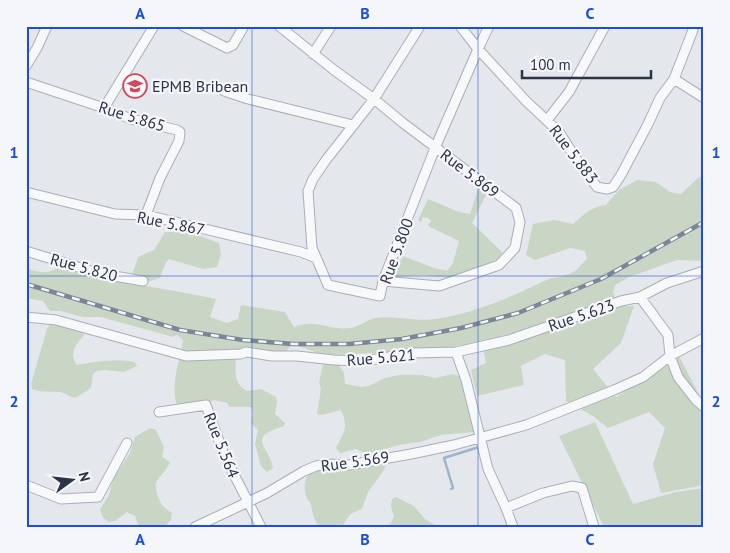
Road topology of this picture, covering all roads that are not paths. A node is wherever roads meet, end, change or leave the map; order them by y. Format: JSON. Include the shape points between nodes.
{"nodes":[{"id":1,"x":47,"y":26,"type":"edge"},
{"id":2,"x":154,"y":26,"type":"edge"},
{"id":3,"x":183,"y":26,"type":"edge"},
{"id":4,"x":244,"y":26,"type":"edge"},
{"id":5,"x":279,"y":26,"type":"edge"},
{"id":6,"x":331,"y":26,"type":"edge"},
{"id":7,"x":420,"y":26,"type":"edge"},
{"id":8,"x":460,"y":26,"type":"edge"},
{"id":9,"x":489,"y":26,"type":"edge"},
{"id":10,"x":606,"y":26,"type":"edge"},
{"id":11,"x":692,"y":30,"type":"dead end"},
{"id":12,"x":478,"y":49,"type":"junction"},
{"id":13,"x":313,"y":54,"type":"junction"},
{"id":14,"x":26,"y":66,"type":"edge"},
{"id":15,"x":674,"y":79,"type":"junction"},
{"id":16,"x":26,"y":82,"type":"edge"},
{"id":17,"x":224,"y":91,"type":"dead end"},
{"id":18,"x":704,"y":98,"type":"edge"},
{"id":19,"x":374,"y":99,"type":"junction"},
{"id":20,"x":104,"y":108,"type":"junction"},
{"id":21,"x":548,"y":119,"type":"junction"},
{"id":22,"x":353,"y":125,"type":"junction"},
{"id":23,"x":435,"y":148,"type":"junction"},
{"id":24,"x":26,"y":192,"type":"edge"},
{"id":25,"x":146,"y":215,"type":"junction"},
{"id":26,"x":26,"y":251,"type":"edge"},
{"id":27,"x":316,"y":258,"type":"junction"},
{"id":28,"x":704,"y":271,"type":"edge"},
{"id":29,"x":143,"y":281,"type":"dead end"},
{"id":30,"x":383,"y":282,"type":"junction"},
{"id":31,"x":640,"y":296,"type":"junction"},
{"id":32,"x":26,"y":316,"type":"edge"},
{"id":33,"x":704,"y":338,"type":"edge"},
{"id":34,"x":456,"y":352,"type":"junction"},
{"id":35,"x":670,"y":356,"type":"junction"},
{"id":36,"x":704,"y":407,"type":"edge"},
{"id":37,"x":159,"y":412,"type":"dead end"},
{"id":38,"x":481,"y":436,"type":"junction"},
{"id":39,"x":127,"y":443,"type":"dead end"},
{"id":40,"x":26,"y":485,"type":"edge"},
{"id":41,"x":248,"y":502,"type":"junction"},
{"id":42,"x":506,"y":508,"type":"junction"},
{"id":43,"x":195,"y":527,"type":"edge"},
{"id":44,"x":261,"y":527,"type":"edge"},
{"id":45,"x":513,"y":527,"type":"edge"},
{"id":46,"x":594,"y":527,"type":"edge"}],
"edges":[{"from":1,"to":14,"type":"street"},
{"from":2,"to":20,"type":"street"},
{"from":3,"to":4,"type":"street","via":[[227,48],[233,45]]},
{"from":5,"to":13,"type":"street","name":"Rue 5.869"},
{"from":6,"to":13,"type":"street"},
{"from":7,"to":19,"type":"street","name":"Rue 5.800"},
{"from":8,"to":12,"type":"street","name":"Rue 5.883"},
{"from":9,"to":12,"type":"street","name":"Rue 5.800"},
{"from":10,"to":21,"type":"street","via":[[569,92]]},
{"from":11,"to":15,"type":"street","name":"Rue 5.883"},
{"from":12,"to":21,"type":"street","name":"Rue 5.883"},
{"from":12,"to":23,"type":"street","name":"Rue 5.800"},
{"from":13,"to":19,"type":"street","name":"Rue 5.869"},
{"from":15,"to":18,"type":"street"},
{"from":15,"to":21,"type":"street","name":"Rue 5.883","via":[[660,98],[621,175],[613,187],[607,189],[597,187],[590,179]]},
{"from":16,"to":20,"type":"street","name":"Rue 5.865"},
{"from":17,"to":22,"type":"street","via":[[248,100]]},
{"from":19,"to":22,"type":"street","name":"Rue 5.800"},
{"from":19,"to":23,"type":"street","name":"Rue 5.869"},
{"from":20,"to":25,"type":"street","name":"Rue 5.865","via":[[180,132]]},
{"from":22,"to":27,"type":"street","name":"Rue 5.800","via":[[313,179],[308,191],[312,248]]},
{"from":23,"to":30,"type":"street","name":"Rue 5.800"},
{"from":23,"to":30,"type":"street","name":"Rue 5.869","via":[[516,208],[520,222],[515,248],[499,265],[439,286]]},
{"from":24,"to":25,"type":"street","name":"Rue 5.867","via":[[115,214]]},
{"from":25,"to":27,"type":"street","name":"Rue 5.867"},
{"from":26,"to":29,"type":"street","name":"Rue 5.820","via":[[97,273]]},
{"from":27,"to":30,"type":"street","name":"Rue 5.800","via":[[328,285],[380,296]]},
{"from":28,"to":31,"type":"street","name":"Rue 5.623","via":[[666,283]]},
{"from":31,"to":34,"type":"street","name":"Rue 5.623","via":[[509,340]]},
{"from":31,"to":35,"type":"street","via":[[668,335]]},
{"from":32,"to":34,"type":"street","name":"Rue 5.621","via":[[56,320],[186,356],[246,352],[363,361],[414,353]]},
{"from":33,"to":35,"type":"street","name":"Rue 5.569"},
{"from":34,"to":38,"type":"street"},
{"from":35,"to":36,"type":"street","via":[[678,377]]},
{"from":35,"to":38,"type":"street","name":"Rue 5.569","via":[[642,377],[614,390],[526,425]]},
{"from":37,"to":41,"type":"street","name":"Rue 5.564","via":[[206,405],[224,456]]},
{"from":38,"to":41,"type":"street","name":"Rue 5.569","via":[[454,445],[349,465],[316,466]]},
{"from":38,"to":42,"type":"street","via":[[488,469]]},
{"from":39,"to":40,"type":"street","via":[[98,497],[61,499]]},
{"from":41,"to":43,"type":"street","name":"Rue 5.569"},
{"from":41,"to":44,"type":"street","name":"Rue 5.564"},
{"from":42,"to":45,"type":"street"},
{"from":42,"to":46,"type":"street","via":[[562,488],[582,488]]}]}
